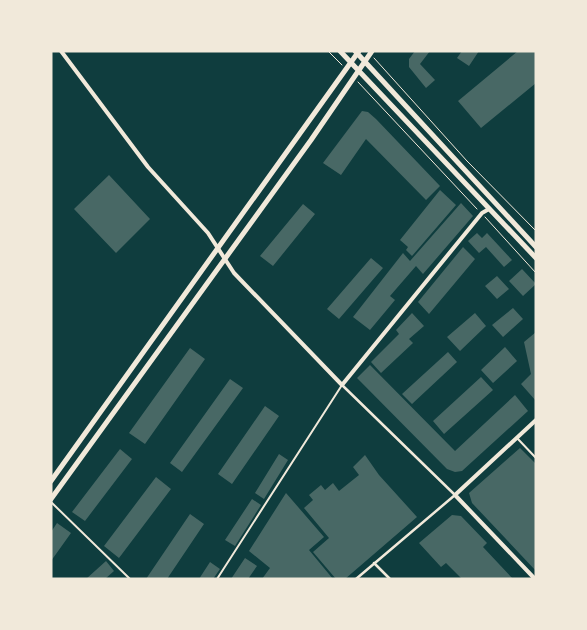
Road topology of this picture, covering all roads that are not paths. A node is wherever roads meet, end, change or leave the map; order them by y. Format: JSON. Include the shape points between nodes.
{"nodes":[{"id":1,"x":61,"y":51,"type":"edge"},
{"id":2,"x":340,"y":51,"type":"edge"},
{"id":3,"x":357,"y":52,"type":"edge"},
{"id":4,"x":371,"y":53,"type":"edge"},
{"id":5,"x":365,"y":62,"type":"junction"},
{"id":6,"x":351,"y":64,"type":"junction"},
{"id":7,"x":358,"y":72,"type":"junction"},
{"id":8,"x":489,"y":209,"type":"junction"},
{"id":9,"x":536,"y":247,"type":"edge"},
{"id":10,"x":219,"y":248,"type":"junction"},
{"id":11,"x":536,"y":258,"type":"edge"},
{"id":12,"x":225,"y":259,"type":"junction"},
{"id":13,"x":342,"y":385,"type":"junction"},
{"id":14,"x":536,"y":420,"type":"edge"},
{"id":15,"x":517,"y":438,"type":"junction"},
{"id":16,"x":536,"y":458,"type":"edge"},
{"id":17,"x":51,"y":481,"type":"edge"},
{"id":18,"x":454,"y":495,"type":"junction"},
{"id":19,"x":51,"y":500,"type":"edge"},
{"id":20,"x":374,"y":563,"type":"junction"},
{"id":21,"x":130,"y":579,"type":"edge"},
{"id":22,"x":217,"y":579,"type":"edge"},
{"id":23,"x":356,"y":579,"type":"edge"},
{"id":24,"x":390,"y":579,"type":"edge"},
{"id":25,"x":535,"y":579,"type":"edge"}],
"edges":[{"from":1,"to":10,"type":"street","via":[[148,167]]},
{"from":2,"to":6,"type":"main road"},
{"from":3,"to":5,"type":"main road"},
{"from":3,"to":6,"type":"main road"},
{"from":4,"to":5,"type":"main road"},
{"from":5,"to":7,"type":"main road"},
{"from":5,"to":9,"type":"main road"},
{"from":6,"to":7,"type":"main road"},
{"from":6,"to":10,"type":"main road"},
{"from":7,"to":8,"type":"main road"},
{"from":7,"to":12,"type":"main road"},
{"from":8,"to":11,"type":"main road"},
{"from":8,"to":13,"type":"street","via":[[482,213]]},
{"from":10,"to":12,"type":"street"},
{"from":10,"to":17,"type":"main road"},
{"from":12,"to":13,"type":"street","via":[[234,273]]},
{"from":12,"to":19,"type":"main road"},
{"from":13,"to":18,"type":"street"},
{"from":13,"to":22,"type":"lane"},
{"from":14,"to":15,"type":"street"},
{"from":15,"to":16,"type":"lane"},
{"from":15,"to":18,"type":"street"},
{"from":18,"to":20,"type":"street"},
{"from":18,"to":25,"type":"street"},
{"from":19,"to":21,"type":"lane"},
{"from":20,"to":23,"type":"street"},
{"from":20,"to":24,"type":"street"}]}
